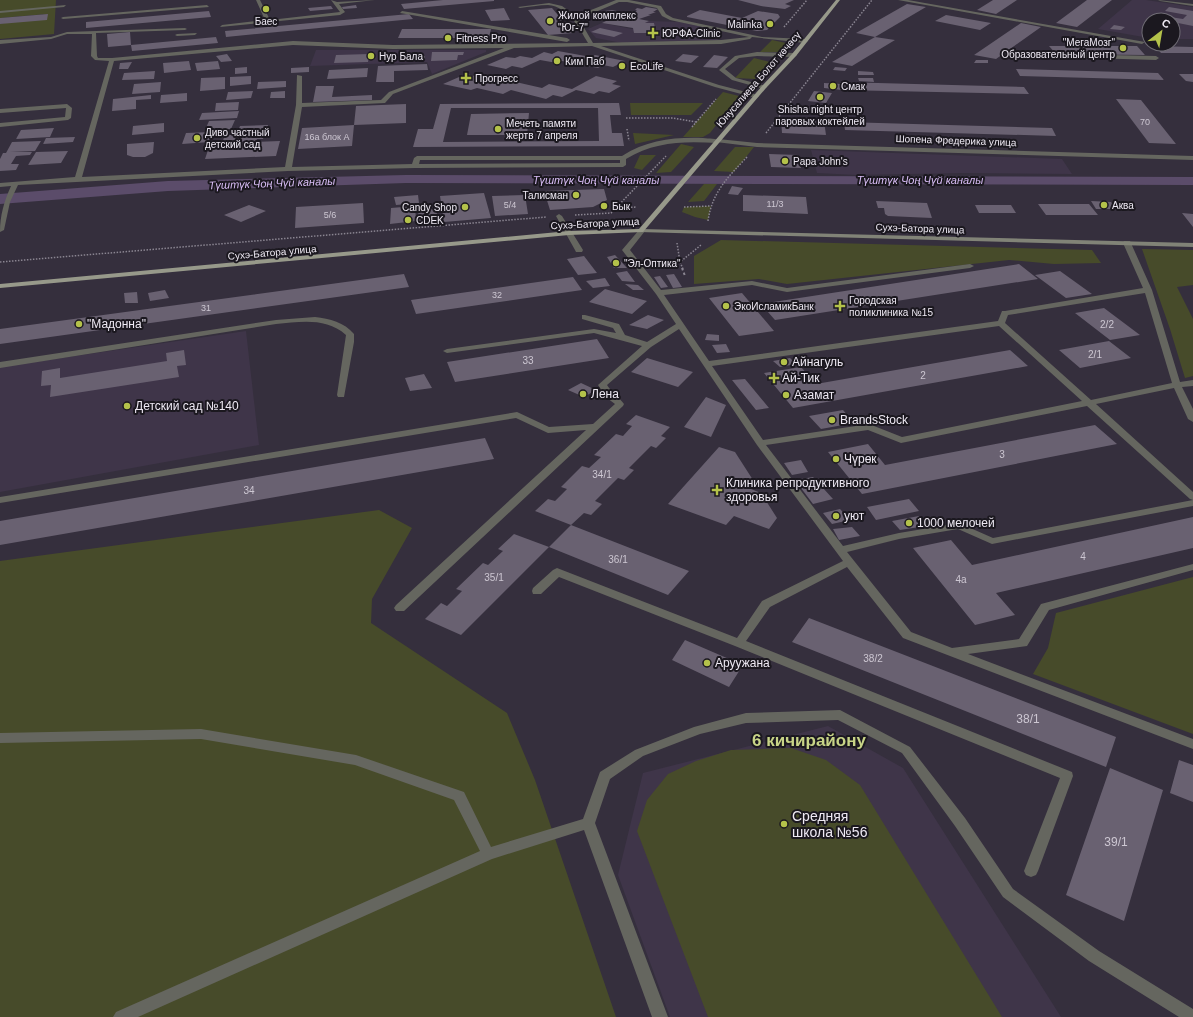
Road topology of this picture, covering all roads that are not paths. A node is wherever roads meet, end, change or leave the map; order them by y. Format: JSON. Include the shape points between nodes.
{"nodes":[{"id":1,"x":64,"y":0,"type":"edge"},
{"id":2,"x":258,"y":0,"type":"edge"},
{"id":3,"x":373,"y":0,"type":"edge"},
{"id":4,"x":838,"y":0,"type":"edge"},
{"id":5,"x":900,"y":0,"type":"edge"},
{"id":6,"x":1160,"y":0,"type":"edge"},
{"id":7,"x":334,"y":2,"type":"edge"},
{"id":8,"x":1193,"y":5,"type":"edge"},
{"id":9,"x":64,"y":6,"type":"junction"},
{"id":10,"x":207,"y":6,"type":"dead end"},
{"id":11,"x":520,"y":6,"type":"dead end"},
{"id":12,"x":0,"y":12,"type":"edge"},
{"id":13,"x":402,"y":12,"type":"dead end"},
{"id":14,"x":63,"y":18,"type":"junction"},
{"id":15,"x":576,"y":18,"type":"junction"},
{"id":16,"x":268,"y":21,"type":"junction"},
{"id":17,"x":222,"y":26,"type":"dead end"},
{"id":18,"x":185,"y":29,"type":"dead end"},
{"id":19,"x":140,"y":31,"type":"junction"},
{"id":20,"x":94,"y":32,"type":"junction"},
{"id":21,"x":67,"y":33,"type":"junction"},
{"id":22,"x":195,"y":34,"type":"dead end"},
{"id":23,"x":158,"y":36,"type":"dead end"},
{"id":24,"x":152,"y":37,"type":"dead end"},
{"id":25,"x":762,"y":38,"type":"junction"},
{"id":26,"x":805,"y":41,"type":"junction"},
{"id":27,"x":0,"y":42,"type":"edge"},
{"id":28,"x":1141,"y":42,"type":"edge"},
{"id":29,"x":591,"y":44,"type":"junction"},
{"id":30,"x":513,"y":46,"type":"junction"},
{"id":31,"x":794,"y":55,"type":"junction"},
{"id":32,"x":1058,"y":56,"type":"dead end"},
{"id":33,"x":1156,"y":58,"type":"dead end"},
{"id":34,"x":112,"y":60,"type":"junction"},
{"id":35,"x":300,"y":76,"type":"dead end"},
{"id":36,"x":764,"y":87,"type":"junction"},
{"id":37,"x":756,"y":96,"type":"junction"},
{"id":38,"x":299,"y":105,"type":"junction"},
{"id":39,"x":0,"y":111,"type":"edge"},
{"id":40,"x":0,"y":125,"type":"edge"},
{"id":41,"x":718,"y":141,"type":"junction"},
{"id":42,"x":1193,"y":158,"type":"edge"},
{"id":43,"x":288,"y":169,"type":"junction"},
{"id":44,"x":78,"y":179,"type":"junction"},
{"id":45,"x":15,"y":183,"type":"junction"},
{"id":46,"x":0,"y":184,"type":"edge"},
{"id":47,"x":559,"y":216,"type":"road end"},
{"id":48,"x":0,"y":230,"type":"edge"},
{"id":49,"x":640,"y":231,"type":"junction"},
{"id":50,"x":569,"y":233,"type":"junction"},
{"id":51,"x":1127,"y":243,"type":"junction"},
{"id":52,"x":1193,"y":245,"type":"edge"},
{"id":53,"x":579,"y":250,"type":"dead end"},
{"id":54,"x":970,"y":266,"type":"dead end"},
{"id":55,"x":0,"y":286,"type":"edge"},
{"id":56,"x":1148,"y":290,"type":"junction"},
{"id":57,"x":659,"y":293,"type":"junction"},
{"id":58,"x":585,"y":317,"type":"dead end"},
{"id":59,"x":1001,"y":323,"type":"junction"},
{"id":60,"x":680,"y":325,"type":"junction"},
{"id":61,"x":622,"y":337,"type":"junction"},
{"id":62,"x":648,"y":345,"type":"junction"},
{"id":63,"x":447,"y":351,"type":"dead end"},
{"id":64,"x":706,"y":364,"type":"junction"},
{"id":65,"x":0,"y":366,"type":"edge"},
{"id":66,"x":1193,"y":383,"type":"edge"},
{"id":67,"x":1177,"y":385,"type":"junction"},
{"id":68,"x":340,"y":395,"type":"dead end"},
{"id":69,"x":1090,"y":403,"type":"junction"},
{"id":70,"x":1193,"y":419,"type":"edge"},
{"id":71,"x":594,"y":427,"type":"junction"},
{"id":72,"x":760,"y":443,"type":"junction"},
{"id":73,"x":1193,"y":497,"type":"edge"},
{"id":74,"x":0,"y":500,"type":"edge"},
{"id":75,"x":1193,"y":503,"type":"edge"},
{"id":76,"x":840,"y":550,"type":"junction"},
{"id":77,"x":848,"y":562,"type":"junction"},
{"id":78,"x":1193,"y":567,"type":"edge"},
{"id":79,"x":537,"y":591,"type":"dead end"},
{"id":80,"x":400,"y":608,"type":"dead end"},
{"id":81,"x":738,"y":643,"type":"junction"},
{"id":82,"x":949,"y":652,"type":"junction"},
{"id":83,"x":0,"y":738,"type":"edge"},
{"id":84,"x":1193,"y":744,"type":"edge"},
{"id":85,"x":588,"y":823,"type":"junction"},
{"id":86,"x":488,"y":854,"type":"junction"},
{"id":87,"x":1031,"y":871,"type":"dead end"},
{"id":88,"x":121,"y":1017,"type":"edge"},
{"id":89,"x":660,"y":1017,"type":"edge"},
{"id":90,"x":1193,"y":1017,"type":"edge"}],
"edges":[{"from":1,"to":9,"type":"street"},
{"from":2,"to":16,"type":"street"},
{"from":3,"to":7,"type":"street"},
{"from":4,"to":26,"type":"main road","name":"Юнусалиева Болот көчөсү"},
{"from":5,"to":28,"type":"street"},
{"from":6,"to":8,"type":"street"},
{"from":7,"to":16,"type":"street","via":[[343,12]]},
{"from":9,"to":12,"type":"street"},
{"from":9,"to":14,"type":"street"},
{"from":10,"to":14,"type":"street"},
{"from":11,"to":15,"type":"street","via":[[549,4],[560,7]]},
{"from":13,"to":29,"type":"street"},
{"from":14,"to":21,"type":"street"},
{"from":15,"to":25,"type":"street","via":[[626,0],[659,7],[664,15],[672,19]]},
{"from":15,"to":29,"type":"street"},
{"from":16,"to":17,"type":"street"},
{"from":18,"to":19,"type":"street"},
{"from":19,"to":20,"type":"street"},
{"from":19,"to":24,"type":"street"},
{"from":20,"to":21,"type":"street"},
{"from":20,"to":34,"type":"street","via":[[94,56],[97,59]]},
{"from":21,"to":27,"type":"street","via":[[50,38]]},
{"from":22,"to":23,"type":"street"},
{"from":25,"to":26,"type":"street"},
{"from":25,"to":29,"type":"street","via":[[721,42]]},
{"from":26,"to":31,"type":"main road","name":"Юнусалиева Болот көчөсү"},
{"from":29,"to":30,"type":"street"},
{"from":29,"to":37,"type":"street","via":[[717,86]]},
{"from":30,"to":34,"type":"street","via":[[393,47],[293,43]]},
{"from":30,"to":38,"type":"street","via":[[391,93],[383,102]]},
{"from":31,"to":36,"type":"main road","name":"Юнусалиева Болот көчөсү"},
{"from":31,"to":36,"type":"street","via":[[757,54],[737,57],[722,70],[734,79]]},
{"from":32,"to":33,"type":"street"},
{"from":34,"to":44,"type":"street"},
{"from":35,"to":38,"type":"street"},
{"from":36,"to":37,"type":"main road","name":"Юнусалиева Болот көчөсү"},
{"from":37,"to":41,"type":"main road","name":"Юнусалиева Болот көчөсү"},
{"from":38,"to":43,"type":"street"},
{"from":39,"to":40,"type":"street","via":[[61,106],[69,108],[66,119]]},
{"from":41,"to":42,"type":"street","name":"Шопена Фредерика улица","via":[[756,145]]},
{"from":41,"to":43,"type":"street","name":"Шопена Фредерика улица","via":[[671,140],[650,144],[623,158],[417,158],[415,166]]},
{"from":41,"to":49,"type":"main road","name":"Юнусалиева Болот көчөсү"},
{"from":43,"to":44,"type":"street"},
{"from":44,"to":45,"type":"street"},
{"from":45,"to":46,"type":"street"},
{"from":45,"to":48,"type":"street"},
{"from":47,"to":50,"type":"street"},
{"from":49,"to":50,"type":"main road","name":"Сухэ-Батора улица"},
{"from":49,"to":51,"type":"main road","name":"Сухэ-Батора улица"},
{"from":49,"to":57,"type":"street","via":[[626,250]]},
{"from":50,"to":53,"type":"street"},
{"from":50,"to":55,"type":"main road","name":"Сухэ-Батора улица"},
{"from":51,"to":52,"type":"main road","name":"Сухэ-Батора улица"},
{"from":51,"to":56,"type":"street"},
{"from":54,"to":57,"type":"street","via":[[787,290],[752,283]]},
{"from":56,"to":59,"type":"street","via":[[1005,313]]},
{"from":56,"to":67,"type":"street"},
{"from":57,"to":60,"type":"street"},
{"from":58,"to":61,"type":"street","via":[[616,326]]},
{"from":59,"to":64,"type":"street"},
{"from":59,"to":69,"type":"street"},
{"from":60,"to":62,"type":"street"},
{"from":60,"to":64,"type":"street"},
{"from":61,"to":62,"type":"street"},
{"from":61,"to":63,"type":"street","via":[[594,331]]},
{"from":62,"to":71,"type":"street","via":[[602,386],[620,404]]},
{"from":64,"to":72,"type":"street"},
{"from":65,"to":68,"type":"street","via":[[276,322],[319,320],[345,328],[350,334]]},
{"from":66,"to":67,"type":"street"},
{"from":67,"to":69,"type":"street"},
{"from":67,"to":70,"type":"street"},
{"from":69,"to":72,"type":"street","via":[[901,440],[869,427]]},
{"from":69,"to":73,"type":"street"},
{"from":71,"to":74,"type":"street","via":[[548,430],[517,416]]},
{"from":71,"to":80,"type":"street"},
{"from":72,"to":76,"type":"street"},
{"from":75,"to":76,"type":"street","via":[[992,541],[959,526],[899,536]]},
{"from":76,"to":77,"type":"street"},
{"from":77,"to":81,"type":"street","via":[[766,604]]},
{"from":77,"to":82,"type":"street","via":[[907,635]]},
{"from":78,"to":82,"type":"street","via":[[1122,584],[1045,607],[1023,643]]},
{"from":79,"to":81,"type":"street","via":[[557,572]]},
{"from":81,"to":87,"type":"street","via":[[1067,776]]},
{"from":82,"to":84,"type":"street"},
{"from":83,"to":86,"type":"street","via":[[201,734],[356,760],[459,796]]},
{"from":85,"to":86,"type":"street"},
{"from":85,"to":89,"type":"street"},
{"from":85,"to":90,"type":"street","via":[[605,776],[639,753],[698,730],[746,718],[840,715],[906,750],[960,822],[1008,893],[1094,956]]},
{"from":86,"to":88,"type":"street"}]}
